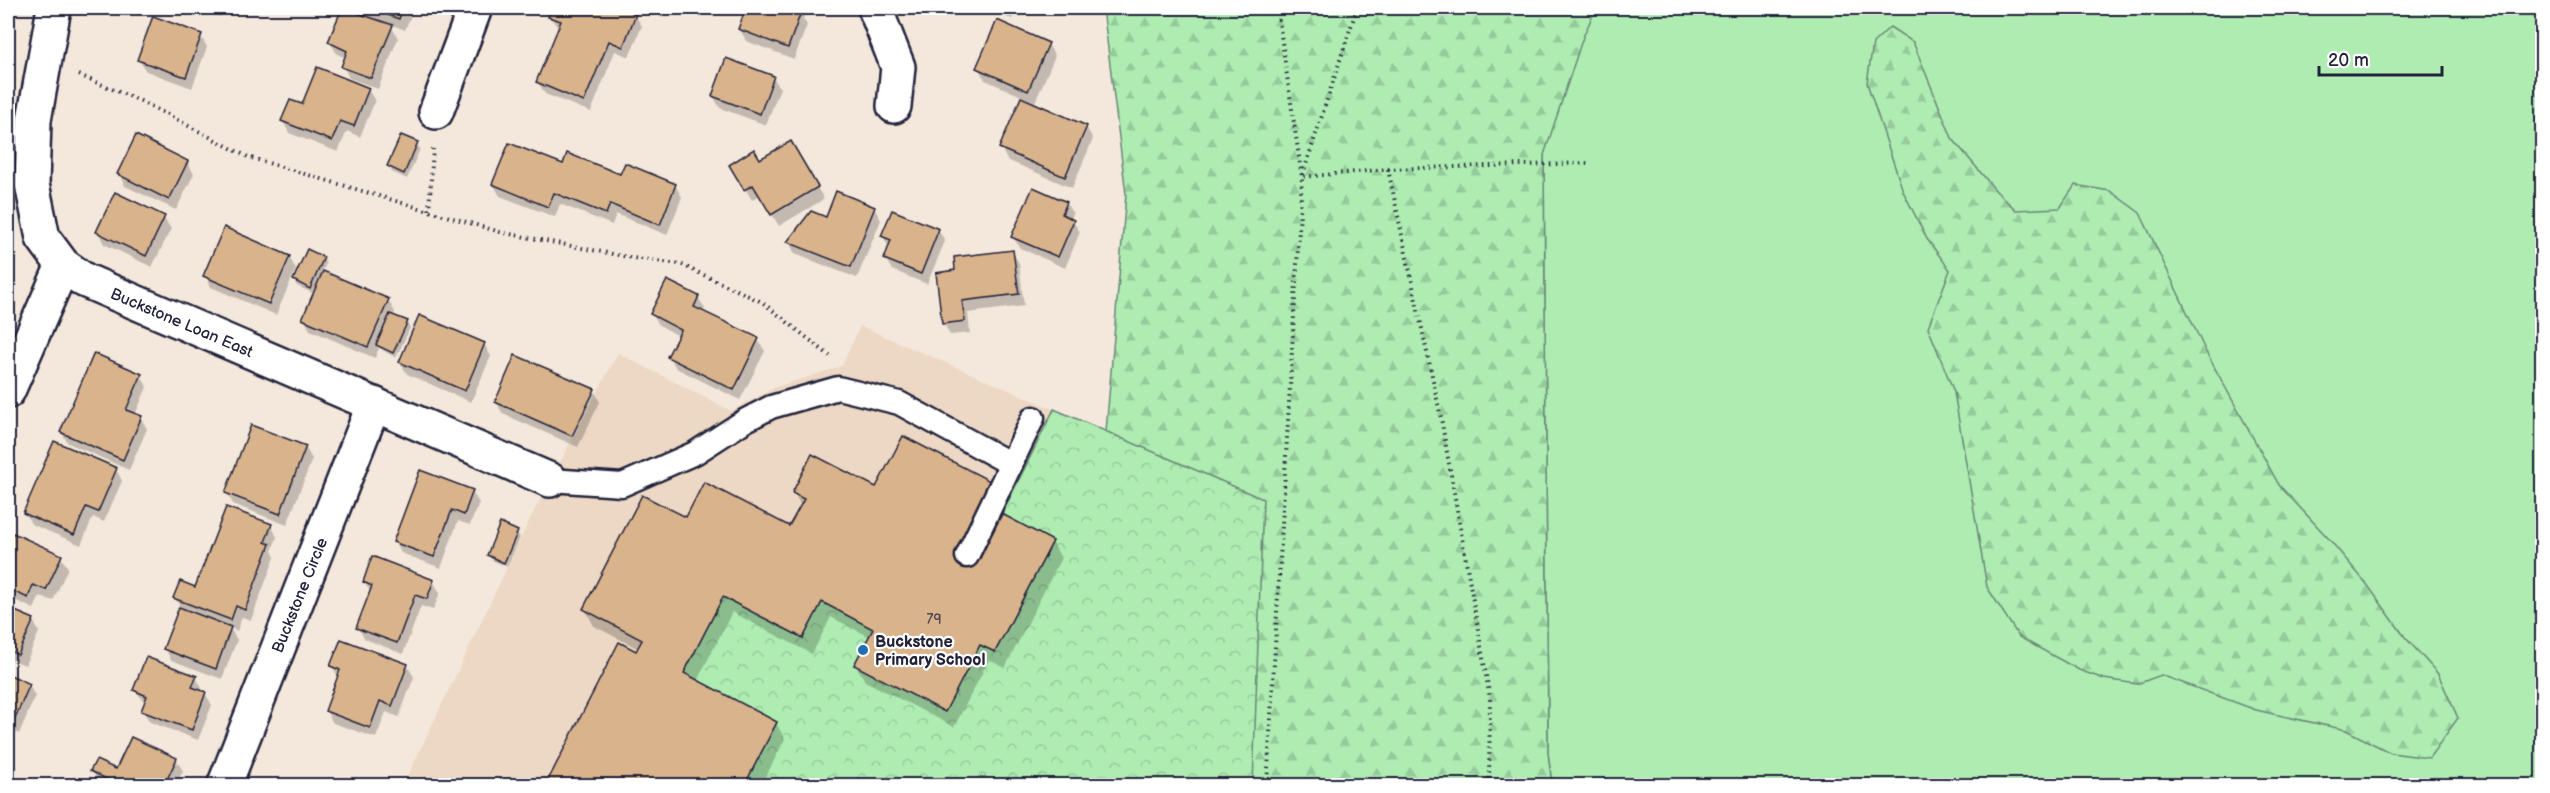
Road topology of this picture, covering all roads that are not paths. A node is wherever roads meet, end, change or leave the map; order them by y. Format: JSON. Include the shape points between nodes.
{"nodes":[{"id":1,"x":52,"y":8,"type":"edge"},
{"id":2,"x":475,"y":8,"type":"edge"},
{"id":3,"x":875,"y":8,"type":"edge"},
{"id":4,"x":894,"y":106,"type":"dead end"},
{"id":5,"x":436,"y":112,"type":"road end"},
{"id":6,"x":63,"y":265,"type":"junction"},
{"id":7,"x":8,"y":391,"type":"edge"},
{"id":8,"x":374,"y":404,"type":"junction"},
{"id":9,"x":1034,"y":418,"type":"dead end"},
{"id":10,"x":1011,"y":464,"type":"junction"},
{"id":11,"x":550,"y":480,"type":"joint"},
{"id":12,"x":967,"y":556,"type":"dead end"},
{"id":13,"x":224,"y":786,"type":"edge"}],
"edges":[{"from":1,"to":6,"type":"street","name":"Buckstone Loan East","via":[[34,120],[32,184],[43,238]]},
{"from":2,"to":5,"type":"street","via":[[467,62]]},
{"from":3,"to":4,"type":"street","via":[[898,67]]},
{"from":6,"to":7,"type":"street"},
{"from":6,"to":8,"type":"street","name":"Buckstone Loan East","via":[[84,280]]},
{"from":8,"to":11,"type":"street","name":"Buckstone Loan East"},
{"from":8,"to":13,"type":"street","name":"Buckstone Circle"},
{"from":9,"to":10,"type":"lane"},
{"from":10,"to":11,"type":"lane","via":[[898,403],[838,388],[771,407],[695,453],[622,485]]},
{"from":10,"to":12,"type":"lane"}]}
